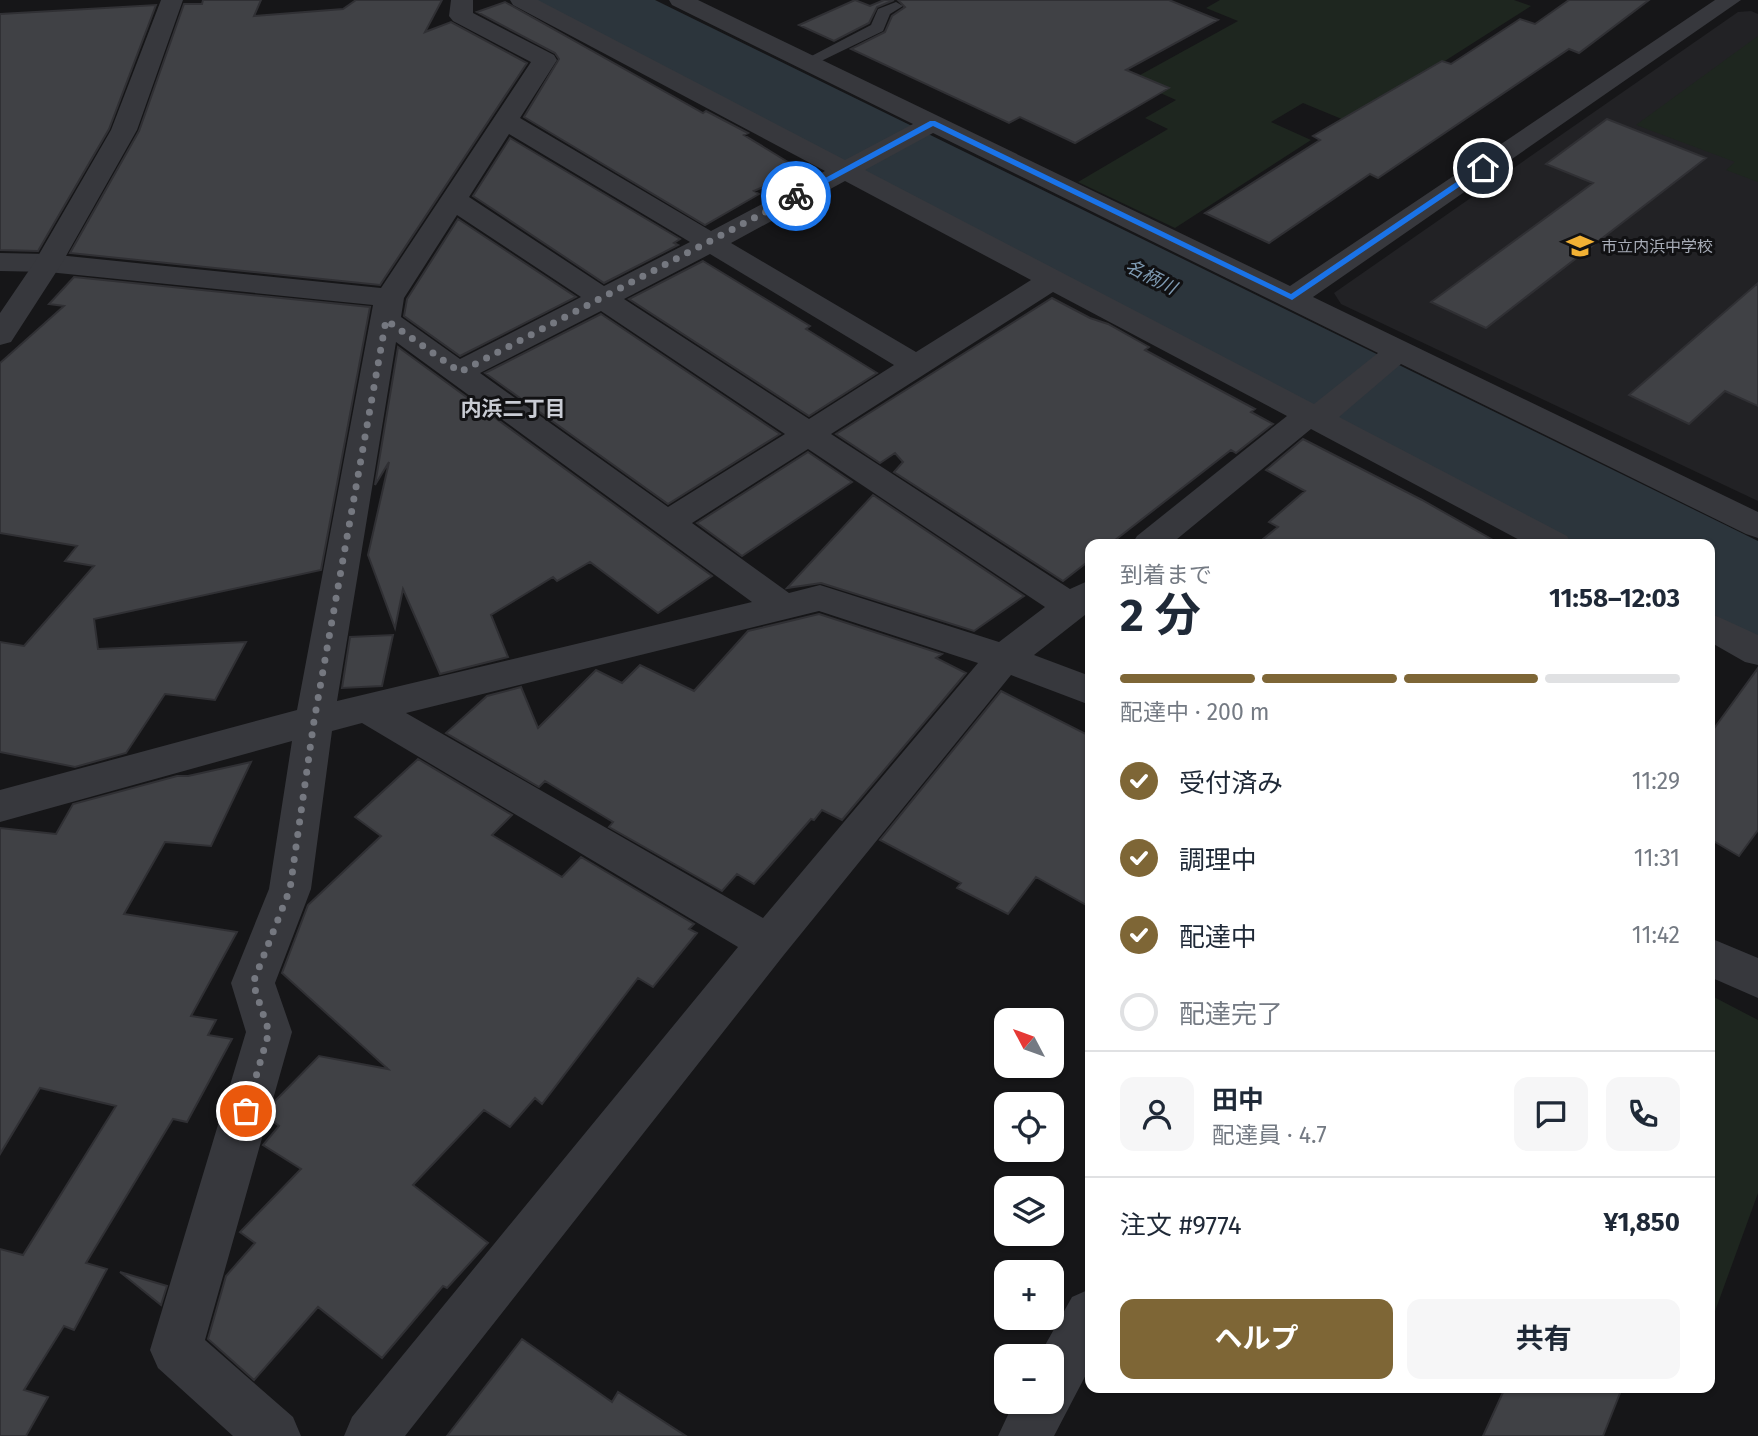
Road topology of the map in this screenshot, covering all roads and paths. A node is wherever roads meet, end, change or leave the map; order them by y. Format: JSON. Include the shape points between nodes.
{"nodes":[{"id":1,"x":172,"y":0,"type":"edge"},
{"id":2,"x":462,"y":0,"type":"edge"},
{"id":3,"x":521,"y":0,"type":"edge"},
{"id":4,"x":680,"y":0,"type":"edge"},
{"id":5,"x":1742,"y":1,"type":"edge"},
{"id":6,"x":896,"y":6,"type":"dead end"},
{"id":7,"x":808,"y":62,"type":"junction"},
{"id":8,"x":506,"y":121,"type":"junction"},
{"id":9,"x":933,"y":123,"type":"junction"},
{"id":10,"x":843,"y":170,"type":"junction"},
{"id":11,"x":454,"y":200,"type":"junction"},
{"id":12,"x":709,"y":243,"type":"junction"},
{"id":13,"x":0,"y":262,"type":"edge"},
{"id":14,"x":48,"y":263,"type":"junction"},
{"id":15,"x":1053,"y":279,"type":"junction"},
{"id":16,"x":1292,"y":298,"type":"junction"},
{"id":17,"x":602,"y":299,"type":"junction"},
{"id":18,"x":388,"y":309,"type":"junction"},
{"id":19,"x":0,"y":335,"type":"edge"},
{"id":20,"x":1400,"y":350,"type":"junction"},
{"id":21,"x":917,"y":366,"type":"junction"},
{"id":22,"x":460,"y":372,"type":"junction"},
{"id":23,"x":1317,"y":418,"type":"junction"},
{"id":24,"x":806,"y":433,"type":"junction"},
{"id":25,"x":667,"y":523,"type":"junction"},
{"id":26,"x":1758,"y":526,"type":"edge"},
{"id":27,"x":1155,"y":539,"type":"edge"},
{"id":28,"x":1546,"y":539,"type":"edge"},
{"id":29,"x":1081,"y":599,"type":"edge"},
{"id":30,"x":784,"y":607,"type":"junction"},
{"id":31,"x":1715,"y":629,"type":"edge"},
{"id":32,"x":1758,"y":652,"type":"edge"},
{"id":33,"x":1004,"y":658,"type":"junction"},
{"id":34,"x":1085,"y":689,"type":"edge"},
{"id":35,"x":367,"y":708,"type":"junction"},
{"id":36,"x":314,"y":721,"type":"junction"},
{"id":37,"x":0,"y":806,"type":"edge"},
{"id":38,"x":768,"y":943,"type":"junction"},
{"id":39,"x":1715,"y":959,"type":"edge"},
{"id":40,"x":1758,"y":979,"type":"edge"},
{"id":41,"x":1085,"y":1324,"type":"edge"},
{"id":42,"x":1064,"y":1364,"type":"edge"},
{"id":43,"x":1037,"y":1414,"type":"edge"},
{"id":44,"x":274,"y":1436,"type":"edge"},
{"id":45,"x":371,"y":1436,"type":"edge"},
{"id":46,"x":1025,"y":1436,"type":"edge"}],
"edges":[{"from":1,"to":14,"type":"street","via":[[124,131]]},
{"from":2,"to":8,"type":"street","via":[[461,16],[545,60]]},
{"from":3,"to":10,"type":"street"},
{"from":4,"to":7,"type":"street"},
{"from":5,"to":16,"type":"street"},
{"from":6,"to":7,"type":"lane","via":[[883,12],[878,28]]},
{"from":7,"to":9,"type":"street"},
{"from":8,"to":11,"type":"street"},
{"from":8,"to":12,"type":"street"},
{"from":9,"to":10,"type":"street"},
{"from":9,"to":16,"type":"street"},
{"from":10,"to":12,"type":"street"},
{"from":10,"to":15,"type":"street"},
{"from":11,"to":17,"type":"street"},
{"from":11,"to":18,"type":"street"},
{"from":12,"to":17,"type":"street"},
{"from":12,"to":21,"type":"street"},
{"from":13,"to":14,"type":"street"},
{"from":14,"to":18,"type":"street"},
{"from":14,"to":19,"type":"street"},
{"from":15,"to":21,"type":"street"},
{"from":15,"to":23,"type":"street"},
{"from":16,"to":20,"type":"street"},
{"from":17,"to":22,"type":"street"},
{"from":17,"to":24,"type":"street"},
{"from":18,"to":22,"type":"street"},
{"from":18,"to":36,"type":"street"},
{"from":20,"to":23,"type":"street"},
{"from":20,"to":26,"type":"street"},
{"from":21,"to":24,"type":"street"},
{"from":22,"to":25,"type":"street"},
{"from":23,"to":27,"type":"street","via":[[1300,422]]},
{"from":23,"to":28,"type":"street"},
{"from":24,"to":25,"type":"street"},
{"from":24,"to":29,"type":"street"},
{"from":25,"to":30,"type":"street"},
{"from":29,"to":33,"type":"street"},
{"from":30,"to":33,"type":"street","via":[[820,598]]},
{"from":30,"to":35,"type":"street"},
{"from":31,"to":32,"type":"street"},
{"from":33,"to":34,"type":"street"},
{"from":33,"to":38,"type":"street"},
{"from":35,"to":36,"type":"street"},
{"from":35,"to":38,"type":"street"},
{"from":36,"to":37,"type":"street"},
{"from":36,"to":44,"type":"street","via":[[290,889],[253,983],[269,1032],[176,1350]]},
{"from":38,"to":45,"type":"street"},
{"from":39,"to":40,"type":"street"},
{"from":41,"to":42,"type":"street"},
{"from":43,"to":46,"type":"street"}]}
